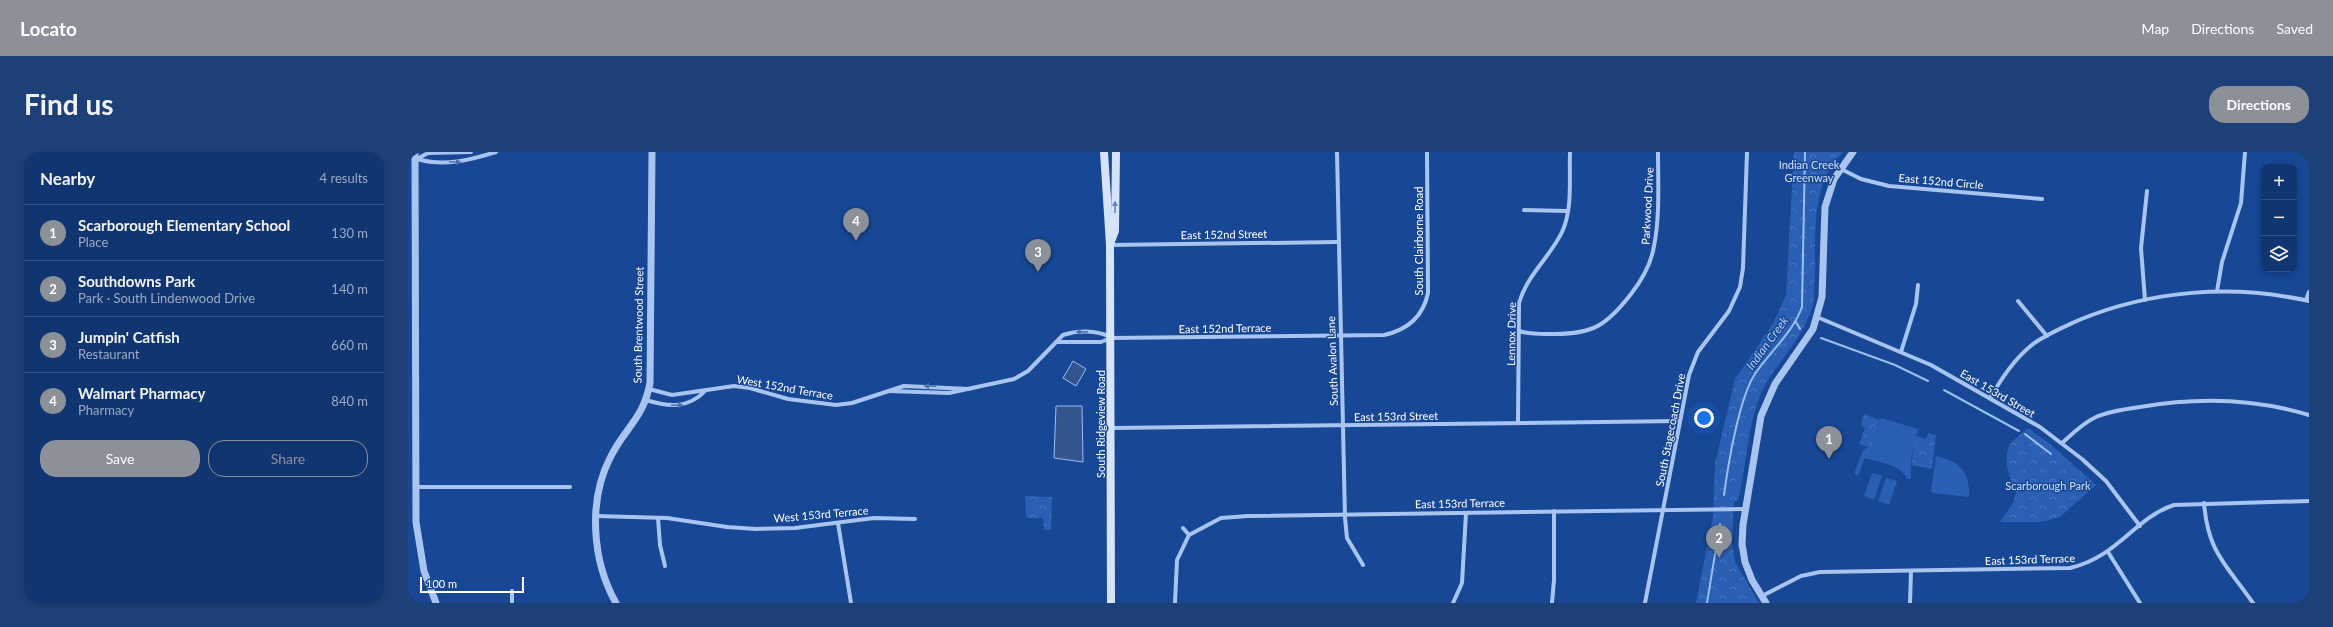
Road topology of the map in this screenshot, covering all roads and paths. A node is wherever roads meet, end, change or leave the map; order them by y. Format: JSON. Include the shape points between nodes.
{"nodes":[{"id":1,"x":471,"y":152,"type":"edge"},
{"id":2,"x":496,"y":152,"type":"edge"},
{"id":3,"x":652,"y":152,"type":"edge"},
{"id":4,"x":1104,"y":152,"type":"edge"},
{"id":5,"x":1116,"y":152,"type":"edge"},
{"id":6,"x":1337,"y":152,"type":"edge"},
{"id":7,"x":1427,"y":152,"type":"edge"},
{"id":8,"x":1570,"y":152,"type":"edge"},
{"id":9,"x":1658,"y":152,"type":"edge"},
{"id":10,"x":1747,"y":152,"type":"edge"},
{"id":11,"x":1853,"y":152,"type":"edge"},
{"id":12,"x":2245,"y":152,"type":"edge"},
{"id":13,"x":417,"y":154,"type":"edge"},
{"id":14,"x":408,"y":160,"type":"edge"},
{"id":15,"x":1841,"y":169,"type":"junction"},
{"id":16,"x":2147,"y":191,"type":"dead end"},
{"id":17,"x":2042,"y":199,"type":"dead end"},
{"id":18,"x":1524,"y":210,"type":"dead end"},
{"id":19,"x":1567,"y":211,"type":"junction"},
{"id":20,"x":1338,"y":242,"type":"junction"},
{"id":21,"x":1110,"y":245,"type":"junction"},
{"id":22,"x":1918,"y":285,"type":"dead end"},
{"id":23,"x":2217,"y":291,"type":"junction"},
{"id":24,"x":2309,"y":292,"type":"edge"},
{"id":25,"x":2145,"y":300,"type":"junction"},
{"id":26,"x":2307,"y":300,"type":"edge"},
{"id":27,"x":2018,"y":301,"type":"dead end"},
{"id":28,"x":1817,"y":317,"type":"junction"},
{"id":29,"x":1518,"y":331,"type":"junction"},
{"id":30,"x":1339,"y":336,"type":"junction"},
{"id":31,"x":2047,"y":336,"type":"junction"},
{"id":32,"x":1111,"y":338,"type":"junction"},
{"id":33,"x":1056,"y":342,"type":"junction"},
{"id":34,"x":1901,"y":352,"type":"junction"},
{"id":35,"x":649,"y":389,"type":"junction"},
{"id":36,"x":969,"y":389,"type":"junction"},
{"id":37,"x":705,"y":391,"type":"junction"},
{"id":38,"x":884,"y":391,"type":"junction"},
{"id":39,"x":1990,"y":398,"type":"junction"},
{"id":40,"x":646,"y":400,"type":"junction"},
{"id":41,"x":2309,"y":415,"type":"edge"},
{"id":42,"x":1680,"y":421,"type":"junction"},
{"id":43,"x":1518,"y":423,"type":"junction"},
{"id":44,"x":1343,"y":425,"type":"junction"},
{"id":45,"x":1112,"y":428,"type":"junction"},
{"id":46,"x":2062,"y":443,"type":"junction"},
{"id":47,"x":416,"y":487,"type":"junction"},
{"id":48,"x":570,"y":487,"type":"dead end"},
{"id":49,"x":2309,"y":501,"type":"edge"},
{"id":50,"x":2204,"y":503,"type":"junction"},
{"id":51,"x":1664,"y":509,"type":"junction"},
{"id":52,"x":1746,"y":509,"type":"junction"},
{"id":53,"x":1554,"y":511,"type":"junction"},
{"id":54,"x":1466,"y":513,"type":"junction"},
{"id":55,"x":1345,"y":514,"type":"junction"},
{"id":56,"x":596,"y":516,"type":"junction"},
{"id":57,"x":658,"y":518,"type":"junction"},
{"id":58,"x":915,"y":519,"type":"dead end"},
{"id":59,"x":838,"y":523,"type":"junction"},
{"id":60,"x":2140,"y":526,"type":"junction"},
{"id":61,"x":1183,"y":528,"type":"dead end"},
{"id":62,"x":1189,"y":535,"type":"junction"},
{"id":63,"x":2108,"y":552,"type":"junction"},
{"id":64,"x":665,"y":566,"type":"dead end"},
{"id":65,"x":1363,"y":566,"type":"dead end"},
{"id":66,"x":1911,"y":570,"type":"junction"},
{"id":67,"x":512,"y":591,"type":"dead end"},
{"id":68,"x":1764,"y":600,"type":"edge"},
{"id":69,"x":436,"y":603,"type":"edge"},
{"id":70,"x":512,"y":603,"type":"edge"},
{"id":71,"x":616,"y":603,"type":"edge"},
{"id":72,"x":851,"y":603,"type":"edge"},
{"id":73,"x":1111,"y":603,"type":"edge"},
{"id":74,"x":1175,"y":603,"type":"edge"},
{"id":75,"x":1453,"y":603,"type":"edge"},
{"id":76,"x":1552,"y":603,"type":"edge"},
{"id":77,"x":1645,"y":603,"type":"edge"},
{"id":78,"x":1910,"y":603,"type":"edge"},
{"id":79,"x":2140,"y":603,"type":"edge"},
{"id":80,"x":2253,"y":603,"type":"edge"}],
"edges":[{"from":1,"to":13,"type":"street"},
{"from":13,"to":2,"type":"street","one_way":true,"via":[[427,162],[461,162]]},
{"from":3,"to":35,"type":"street","name":"South Brentwood Street"},
{"from":4,"to":21,"type":"main road","name":"South Ridgeview Road"},
{"from":21,"to":5,"type":"main road","name":"South Ridgeview Road","one_way":true,"via":[[1115,231]]},
{"from":6,"to":20,"type":"street","name":"South Avalon Lane"},
{"from":7,"to":30,"type":"street","name":"South Clairborne Road","via":[[1429,286],[1424,307],[1412,323],[1394,333]]},
{"from":8,"to":19,"type":"street","name":"Lennox Drive"},
{"from":9,"to":29,"type":"street","name":"Parkwood Drive","via":[[1655,239],[1652,256],[1638,284],[1617,313],[1600,326],[1580,333],[1528,334]]},
{"from":10,"to":42,"type":"street","name":"South Stagecoach Drive","via":[[1743,268],[1740,287],[1729,311],[1693,363],[1686,385]]},
{"from":11,"to":15,"type":"street"},
{"from":12,"to":23,"type":"street","via":[[2241,203],[2222,262]]},
{"from":13,"to":14,"type":"street"},
{"from":13,"to":47,"type":"street"},
{"from":15,"to":17,"type":"street","name":"East 152nd Circle","via":[[1861,179],[1888,186]]},
{"from":15,"to":28,"type":"street","via":[[1834,179],[1825,207],[1822,297]]},
{"from":16,"to":25,"type":"street","via":[[2140,248]]},
{"from":18,"to":19,"type":"street"},
{"from":19,"to":29,"type":"street","name":"Lennox Drive","via":[[1559,237],[1522,291]]},
{"from":20,"to":21,"type":"street","name":"East 152nd Street"},
{"from":20,"to":30,"type":"street","name":"South Avalon Lane"},
{"from":21,"to":32,"type":"main road","name":"South Ridgeview Road"},
{"from":22,"to":34,"type":"street","via":[[1916,304]]},
{"from":23,"to":25,"type":"street"},
{"from":23,"to":26,"type":"street"},
{"from":24,"to":26,"type":"street"},
{"from":25,"to":31,"type":"street","via":[[2092,315]]},
{"from":27,"to":31,"type":"street"},
{"from":28,"to":34,"type":"street","name":"East 153rd Street"},
{"from":28,"to":52,"type":"street","via":[[1810,335],[1775,384],[1763,408]]},
{"from":29,"to":43,"type":"street","name":"Lennox Drive"},
{"from":30,"to":32,"type":"street","name":"East 152nd Terrace"},
{"from":30,"to":44,"type":"street","name":"South Avalon Lane"},
{"from":31,"to":39,"type":"street","via":[[2034,343],[2014,362]]},
{"from":32,"to":33,"type":"street","via":[[1101,342]]},
{"from":32,"to":33,"type":"street","name":"West 152nd Terrace","one_way":true,"via":[[1101,332],[1069,333],[1062,335]]},
{"from":32,"to":45,"type":"main road","name":"South Ridgeview Road"},
{"from":33,"to":36,"type":"street","name":"West 152nd Terrace","via":[[1021,376]]},
{"from":34,"to":39,"type":"street","name":"East 153rd Street","via":[[1931,365]]},
{"from":35,"to":37,"type":"street","name":"West 152nd Terrace","via":[[672,395]]},
{"from":35,"to":40,"type":"street","name":"South Brentwood Street"},
{"from":36,"to":38,"type":"street","name":"West 152nd Terrace","via":[[949,393]]},
{"from":36,"to":38,"type":"street","name":"West 152nd Terrace","one_way":true,"via":[[904,386]]},
{"from":37,"to":38,"type":"street","name":"West 152nd Terrace","via":[[726,387],[750,388],[788,399],[836,405],[852,403]]},
{"from":40,"to":37,"type":"street","name":"West 152nd Terrace","one_way":true,"via":[[682,405],[698,399]]},
{"from":39,"to":46,"type":"street","name":"East 153rd Street"},
{"from":40,"to":56,"type":"street","name":"South Brentwood Street","via":[[638,419],[610,458],[598,495]]},
{"from":41,"to":46,"type":"street","via":[[2257,403],[2178,401],[2115,411],[2097,417]]},
{"from":42,"to":43,"type":"street","name":"East 153rd Street"},
{"from":42,"to":51,"type":"street","name":"South Stagecoach Drive"},
{"from":43,"to":44,"type":"street","name":"East 153rd Street"},
{"from":44,"to":45,"type":"street","name":"East 153rd Street"},
{"from":44,"to":55,"type":"street","name":"South Avalon Lane"},
{"from":45,"to":73,"type":"main road","name":"South Ridgeview Road"},
{"from":46,"to":60,"type":"street","name":"East 153rd Street","via":[[2106,481]]},
{"from":47,"to":48,"type":"street"},
{"from":47,"to":69,"type":"street","via":[[419,549]]},
{"from":49,"to":50,"type":"street","name":"East 153rd Terrace"},
{"from":50,"to":60,"type":"street","name":"East 153rd Terrace","via":[[2168,507]]},
{"from":50,"to":80,"type":"street","via":[[2212,546]]},
{"from":51,"to":52,"type":"street","name":"East 153rd Terrace"},
{"from":51,"to":53,"type":"street","name":"East 153rd Terrace"},
{"from":51,"to":77,"type":"street","name":"South Stagecoach Drive"},
{"from":52,"to":68,"type":"street","via":[[1742,544],[1745,562]]},
{"from":53,"to":54,"type":"street","name":"East 153rd Terrace"},
{"from":53,"to":76,"type":"street"},
{"from":54,"to":55,"type":"street","name":"East 153rd Terrace"},
{"from":54,"to":75,"type":"street","via":[[1462,583]]},
{"from":55,"to":62,"type":"street","name":"East 153rd Terrace","via":[[1221,518]]},
{"from":55,"to":65,"type":"street","name":"South Avalon Lane","via":[[1347,538]]},
{"from":56,"to":57,"type":"street","name":"West 153rd Terrace"},
{"from":56,"to":71,"type":"street","name":"South Brentwood Street","via":[[600,558]]},
{"from":57,"to":59,"type":"street","name":"West 153rd Terrace","via":[[756,529]]},
{"from":57,"to":64,"type":"street"},
{"from":58,"to":59,"type":"street","name":"West 153rd Terrace","via":[[874,518]]},
{"from":59,"to":72,"type":"street"},
{"from":60,"to":63,"type":"street","name":"East 153rd Terrace"},
{"from":61,"to":62,"type":"street"},
{"from":62,"to":74,"type":"street","via":[[1177,560]]},
{"from":63,"to":66,"type":"street","name":"East 153rd Terrace","via":[[2089,563],[2070,568]]},
{"from":63,"to":79,"type":"street"},
{"from":66,"to":68,"type":"street","name":"East 153rd Terrace","via":[[1820,572],[1802,576]]},
{"from":66,"to":78,"type":"street"},
{"from":67,"to":70,"type":"street"}]}
